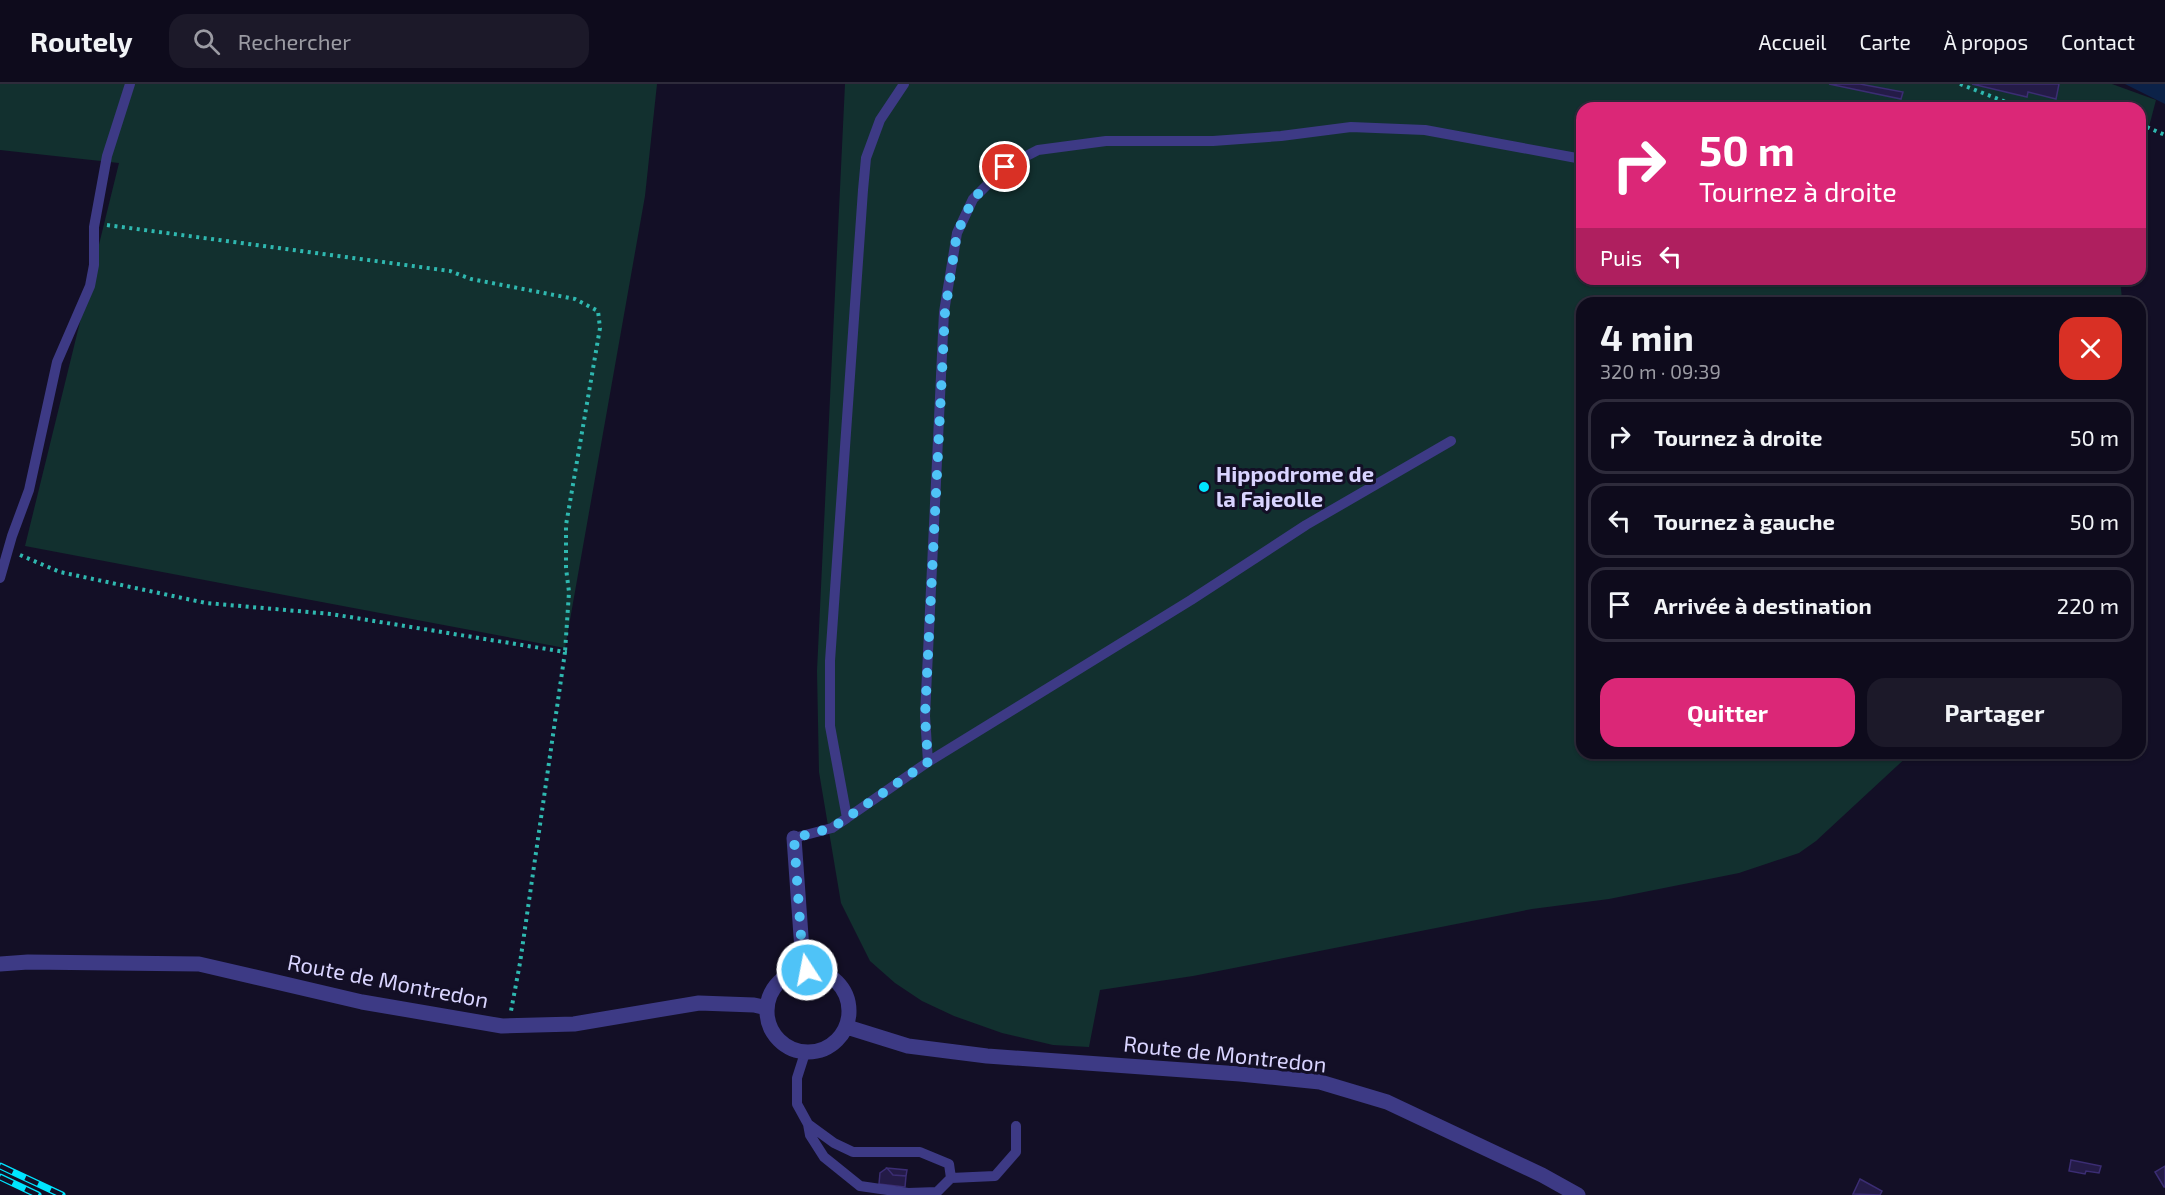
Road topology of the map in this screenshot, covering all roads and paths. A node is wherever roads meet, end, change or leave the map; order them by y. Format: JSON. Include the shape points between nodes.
{"nodes":[{"id":1,"x":130,"y":84,"type":"edge"},
{"id":2,"x":904,"y":84,"type":"edge"},
{"id":3,"x":1960,"y":84,"type":"edge"},
{"id":4,"x":2006,"y":102,"type":"edge"},
{"id":5,"x":2146,"y":127,"type":"edge"},
{"id":6,"x":2165,"y":135,"type":"edge"},
{"id":7,"x":1576,"y":158,"type":"edge"},
{"id":8,"x":94,"y":227,"type":"junction"},
{"id":9,"x":1451,"y":441,"type":"dead end"},
{"id":10,"x":8,"y":550,"type":"junction"},
{"id":11,"x":0,"y":578,"type":"edge"},
{"id":12,"x":565,"y":652,"type":"junction"},
{"id":13,"x":928,"y":762,"type":"junction"},
{"id":14,"x":847,"y":818,"type":"junction"},
{"id":15,"x":794,"y":838,"type":"joint"},
{"id":16,"x":0,"y":964,"type":"edge"},
{"id":17,"x":807,"y":970,"type":"junction"},
{"id":18,"x":768,"y":1008,"type":"junction"},
{"id":19,"x":508,"y":1026,"type":"junction"},
{"id":20,"x":847,"y":1027,"type":"junction"},
{"id":21,"x":805,"y":1053,"type":"junction"},
{"id":22,"x":808,"y":1125,"type":"junction"},
{"id":23,"x":1016,"y":1126,"type":"dead end"},
{"id":24,"x":951,"y":1178,"type":"junction"},
{"id":25,"x":1578,"y":1195,"type":"edge"}],
"edges":[{"from":1,"to":8,"type":"lane","via":[[107,156]]},
{"from":2,"to":14,"type":"lane","via":[[880,120],[866,158],[863,190],[830,661],[830,726]]},
{"from":3,"to":4,"type":"path"},
{"from":5,"to":6,"type":"path"},
{"from":7,"to":13,"type":"lane","via":[[1425,130],[1351,127],[1213,141],[1106,141],[1038,150],[1005,167],[973,199],[957,233],[945,312],[925,716]]},
{"from":8,"to":10,"type":"lane","via":[[90,286],[57,362],[29,490]]},
{"from":8,"to":12,"type":"path","via":[[111,224],[450,271],[471,279],[575,298],[598,311],[600,328],[566,525],[569,592]]},
{"from":9,"to":13,"type":"lane","via":[[1306,525]]},
{"from":10,"to":11,"type":"lane"},
{"from":10,"to":12,"type":"path","via":[[60,572],[206,603],[331,614]]},
{"from":12,"to":19,"type":"path"},
{"from":13,"to":14,"type":"lane"},
{"from":14,"to":15,"type":"lane","via":[[832,828]]},
{"from":15,"to":17,"type":"street","via":[[802,950]]},
{"from":16,"to":19,"type":"street","name":"Route de Montredon","via":[[199,964],[362,1002]]},
{"from":17,"to":18,"type":"street","via":[[780,981],[768,999]]},
{"from":17,"to":20,"type":"street","via":[[826,974],[841,986],[848,999]]},
{"from":18,"to":19,"type":"street","name":"Route de Montredon","via":[[699,1003],[574,1024]]},
{"from":18,"to":21,"type":"street","via":[[774,1035],[790,1049]]},
{"from":20,"to":21,"type":"street","via":[[840,1039],[822,1051]]},
{"from":20,"to":25,"type":"street","name":"Route de Montredon","via":[[908,1046],[987,1056],[1320,1082],[1387,1102]]},
{"from":21,"to":22,"type":"lane","via":[[797,1078],[797,1104]]},
{"from":22,"to":24,"type":"lane","via":[[853,1152],[920,1152],[949,1164]]},
{"from":22,"to":24,"type":"lane","via":[[824,1157],[860,1186],[908,1193],[937,1192]]},
{"from":23,"to":24,"type":"lane","via":[[1016,1152],[995,1176]]}]}
